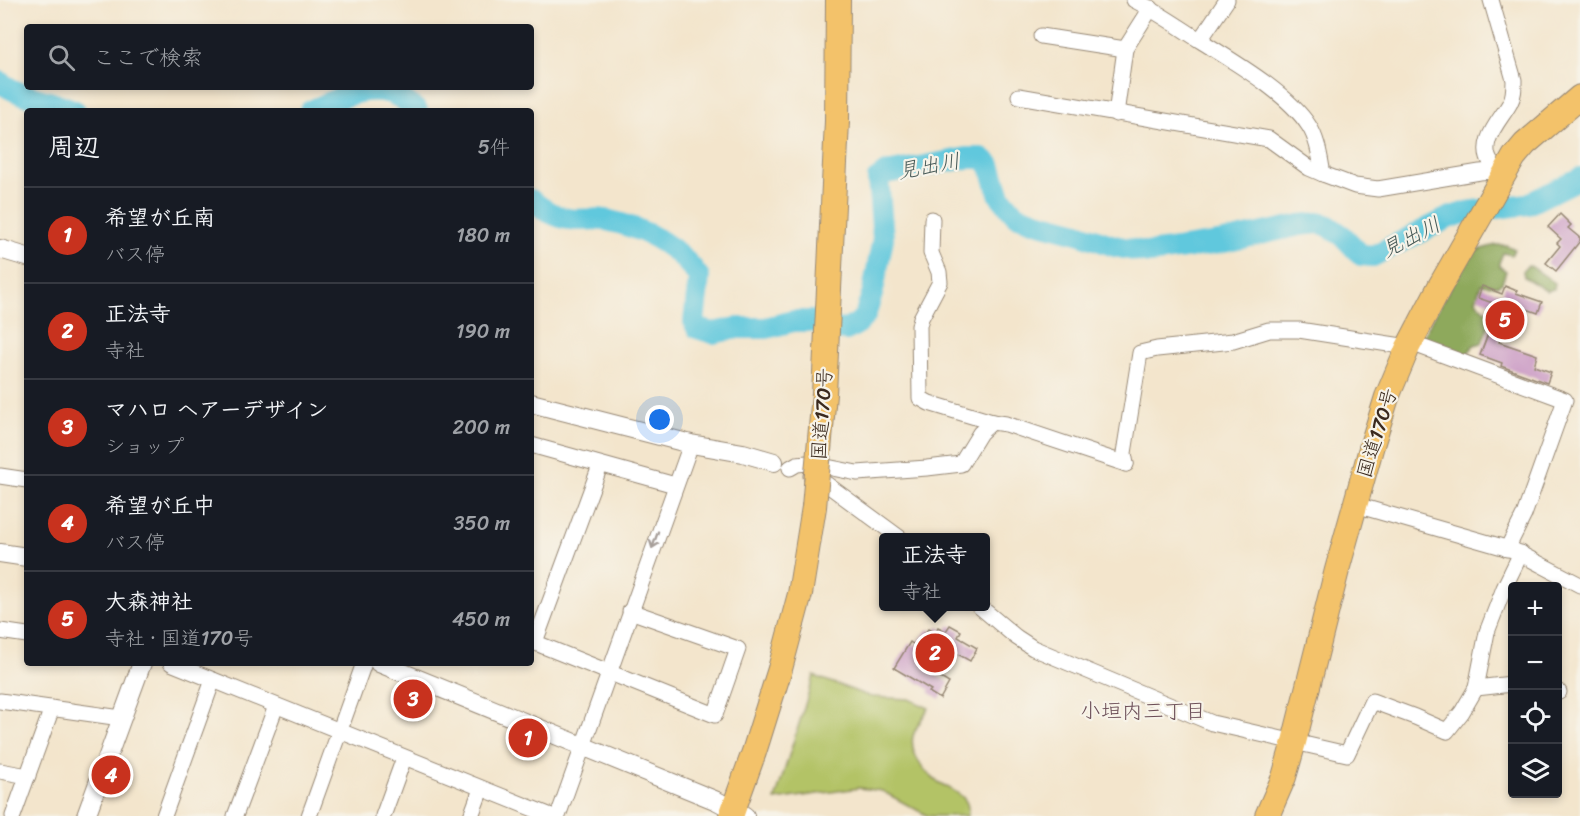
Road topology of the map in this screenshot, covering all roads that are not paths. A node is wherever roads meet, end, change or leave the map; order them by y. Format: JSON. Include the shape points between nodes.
{"nodes":[{"id":1,"x":838,"y":0,"type":"edge"},
{"id":2,"x":1134,"y":0,"type":"edge"},
{"id":3,"x":1227,"y":0,"type":"edge"},
{"id":4,"x":1491,"y":0,"type":"edge"},
{"id":5,"x":1151,"y":8,"type":"junction"},
{"id":6,"x":1041,"y":36,"type":"dead end"},
{"id":7,"x":1200,"y":40,"type":"junction"},
{"id":8,"x":1125,"y":49,"type":"junction"},
{"id":9,"x":1019,"y":96,"type":"dead end"},
{"id":10,"x":1580,"y":97,"type":"edge"},
{"id":11,"x":1116,"y":114,"type":"junction"},
{"id":12,"x":1323,"y":174,"type":"junction"},
{"id":13,"x":1500,"y":179,"type":"junction"},
{"id":14,"x":932,"y":219,"type":"dead end"},
{"id":15,"x":0,"y":249,"type":"edge"},
{"id":16,"x":24,"y":256,"type":"edge"},
{"id":17,"x":1410,"y":345,"type":"junction"},
{"id":18,"x":534,"y":404,"type":"edge"},
{"id":19,"x":992,"y":422,"type":"junction"},
{"id":20,"x":691,"y":444,"type":"junction"},
{"id":21,"x":534,"y":446,"type":"edge"},
{"id":22,"x":782,"y":465,"type":"junction"},
{"id":23,"x":600,"y":466,"type":"junction"},
{"id":24,"x":0,"y":476,"type":"edge"},
{"id":25,"x":24,"y":480,"type":"edge"},
{"id":26,"x":675,"y":485,"type":"junction"},
{"id":27,"x":1356,"y":505,"type":"junction"},
{"id":28,"x":894,"y":533,"type":"edge"},
{"id":29,"x":1514,"y":551,"type":"junction"},
{"id":30,"x":0,"y":553,"type":"edge"},
{"id":31,"x":24,"y":557,"type":"edge"},
{"id":32,"x":1580,"y":585,"type":"edge"},
{"id":33,"x":630,"y":611,"type":"junction"},
{"id":34,"x":985,"y":611,"type":"edge"},
{"id":35,"x":0,"y":631,"type":"edge"},
{"id":36,"x":24,"y":635,"type":"edge"},
{"id":37,"x":534,"y":639,"type":"edge"},
{"id":38,"x":534,"y":642,"type":"edge"},
{"id":39,"x":141,"y":666,"type":"edge"},
{"id":40,"x":178,"y":666,"type":"edge"},
{"id":41,"x":363,"y":666,"type":"edge"},
{"id":42,"x":386,"y":666,"type":"edge"},
{"id":43,"x":611,"y":673,"type":"junction"},
{"id":44,"x":213,"y":680,"type":"junction"},
{"id":45,"x":1508,"y":684,"type":"edge"},
{"id":46,"x":1476,"y":688,"type":"junction"},
{"id":47,"x":0,"y":701,"type":"edge"},
{"id":48,"x":276,"y":706,"type":"junction"},
{"id":49,"x":52,"y":708,"type":"junction"},
{"id":50,"x":121,"y":718,"type":"junction"},
{"id":51,"x":340,"y":731,"type":"junction"},
{"id":52,"x":1294,"y":742,"type":"junction"},
{"id":53,"x":584,"y":746,"type":"junction"},
{"id":54,"x":404,"y":758,"type":"junction"},
{"id":55,"x":0,"y":771,"type":"edge"},
{"id":56,"x":28,"y":776,"type":"junction"},
{"id":57,"x":481,"y":789,"type":"junction"},
{"id":58,"x":737,"y":814,"type":"edge"},
{"id":59,"x":13,"y":816,"type":"edge"},
{"id":60,"x":86,"y":816,"type":"edge"},
{"id":61,"x":164,"y":816,"type":"edge"},
{"id":62,"x":236,"y":816,"type":"edge"},
{"id":63,"x":309,"y":816,"type":"edge"},
{"id":64,"x":383,"y":816,"type":"edge"},
{"id":65,"x":471,"y":816,"type":"edge"},
{"id":66,"x":551,"y":816,"type":"edge"},
{"id":67,"x":558,"y":816,"type":"edge"},
{"id":68,"x":1267,"y":816,"type":"edge"}],
"edges":[{"from":1,"to":58,"type":"highway","name":"国道170号","bridge":true,"via":[[837,121],[824,394],[814,507],[800,594]]},
{"from":2,"to":5,"type":"street"},
{"from":3,"to":7,"type":"street"},
{"from":4,"to":13,"type":"street","via":[[1514,80],[1510,103],[1490,137],[1488,153]]},
{"from":5,"to":7,"type":"street"},
{"from":5,"to":8,"type":"street"},
{"from":6,"to":8,"type":"street"},
{"from":7,"to":12,"type":"street","via":[[1295,109],[1318,147]]},
{"from":8,"to":11,"type":"street"},
{"from":9,"to":11,"type":"street"},
{"from":10,"to":13,"type":"highway","name":"国道170号","via":[[1525,144]]},
{"from":11,"to":12,"type":"street","via":[[1269,139]]},
{"from":12,"to":13,"type":"street","via":[[1355,186],[1378,189],[1491,171]]},
{"from":13,"to":17,"type":"highway","name":"国道170号"},
{"from":14,"to":19,"type":"street","via":[[931,254],[940,282],[919,326],[920,398]]},
{"from":15,"to":16,"type":"street"},
{"from":17,"to":19,"type":"street","via":[[1299,330],[1269,330],[1233,340],[1140,353],[1124,453],[1126,464]]},
{"from":17,"to":27,"type":"highway","name":"国道170号","via":[[1379,423]]},
{"from":17,"to":29,"type":"street","via":[[1565,400]]},
{"from":18,"to":20,"type":"street"},
{"from":19,"to":22,"type":"street","via":[[980,433],[962,464],[857,473],[807,463]]},
{"from":20,"to":22,"type":"street"},
{"from":20,"to":26,"type":"street"},
{"from":21,"to":23,"type":"street"},
{"from":22,"to":28,"type":"street","via":[[825,483]]},
{"from":23,"to":26,"type":"street"},
{"from":23,"to":37,"type":"street"},
{"from":24,"to":25,"type":"street"},
{"from":26,"to":33,"type":"street","one_way":true},
{"from":27,"to":29,"type":"street"},
{"from":27,"to":52,"type":"highway","name":"国道170号"},
{"from":29,"to":32,"type":"street"},
{"from":29,"to":46,"type":"street","via":[[1487,632]]},
{"from":30,"to":31,"type":"street"},
{"from":33,"to":43,"type":"street"},
{"from":33,"to":43,"type":"street","via":[[738,649],[715,715]]},
{"from":34,"to":52,"type":"street","via":[[1033,648],[1212,723]]},
{"from":35,"to":36,"type":"street"},
{"from":38,"to":43,"type":"street"},
{"from":39,"to":50,"type":"street"},
{"from":40,"to":44,"type":"street"},
{"from":41,"to":51,"type":"street"},
{"from":42,"to":53,"type":"street"},
{"from":43,"to":53,"type":"street"},
{"from":44,"to":48,"type":"street"},
{"from":44,"to":61,"type":"street"},
{"from":45,"to":46,"type":"street"},
{"from":46,"to":52,"type":"street","via":[[1447,731],[1372,701],[1347,754]]},
{"from":47,"to":49,"type":"street"},
{"from":48,"to":51,"type":"street"},
{"from":48,"to":62,"type":"street"},
{"from":49,"to":50,"type":"street"},
{"from":49,"to":56,"type":"street"},
{"from":50,"to":60,"type":"street"},
{"from":51,"to":54,"type":"street"},
{"from":51,"to":63,"type":"street"},
{"from":52,"to":68,"type":"highway","name":"国道170号"},
{"from":53,"to":58,"type":"street","via":[[717,801]]},
{"from":53,"to":67,"type":"street"},
{"from":54,"to":57,"type":"street"},
{"from":54,"to":64,"type":"street"},
{"from":55,"to":56,"type":"street"},
{"from":56,"to":59,"type":"street"},
{"from":57,"to":65,"type":"street"},
{"from":57,"to":66,"type":"street"}]}
